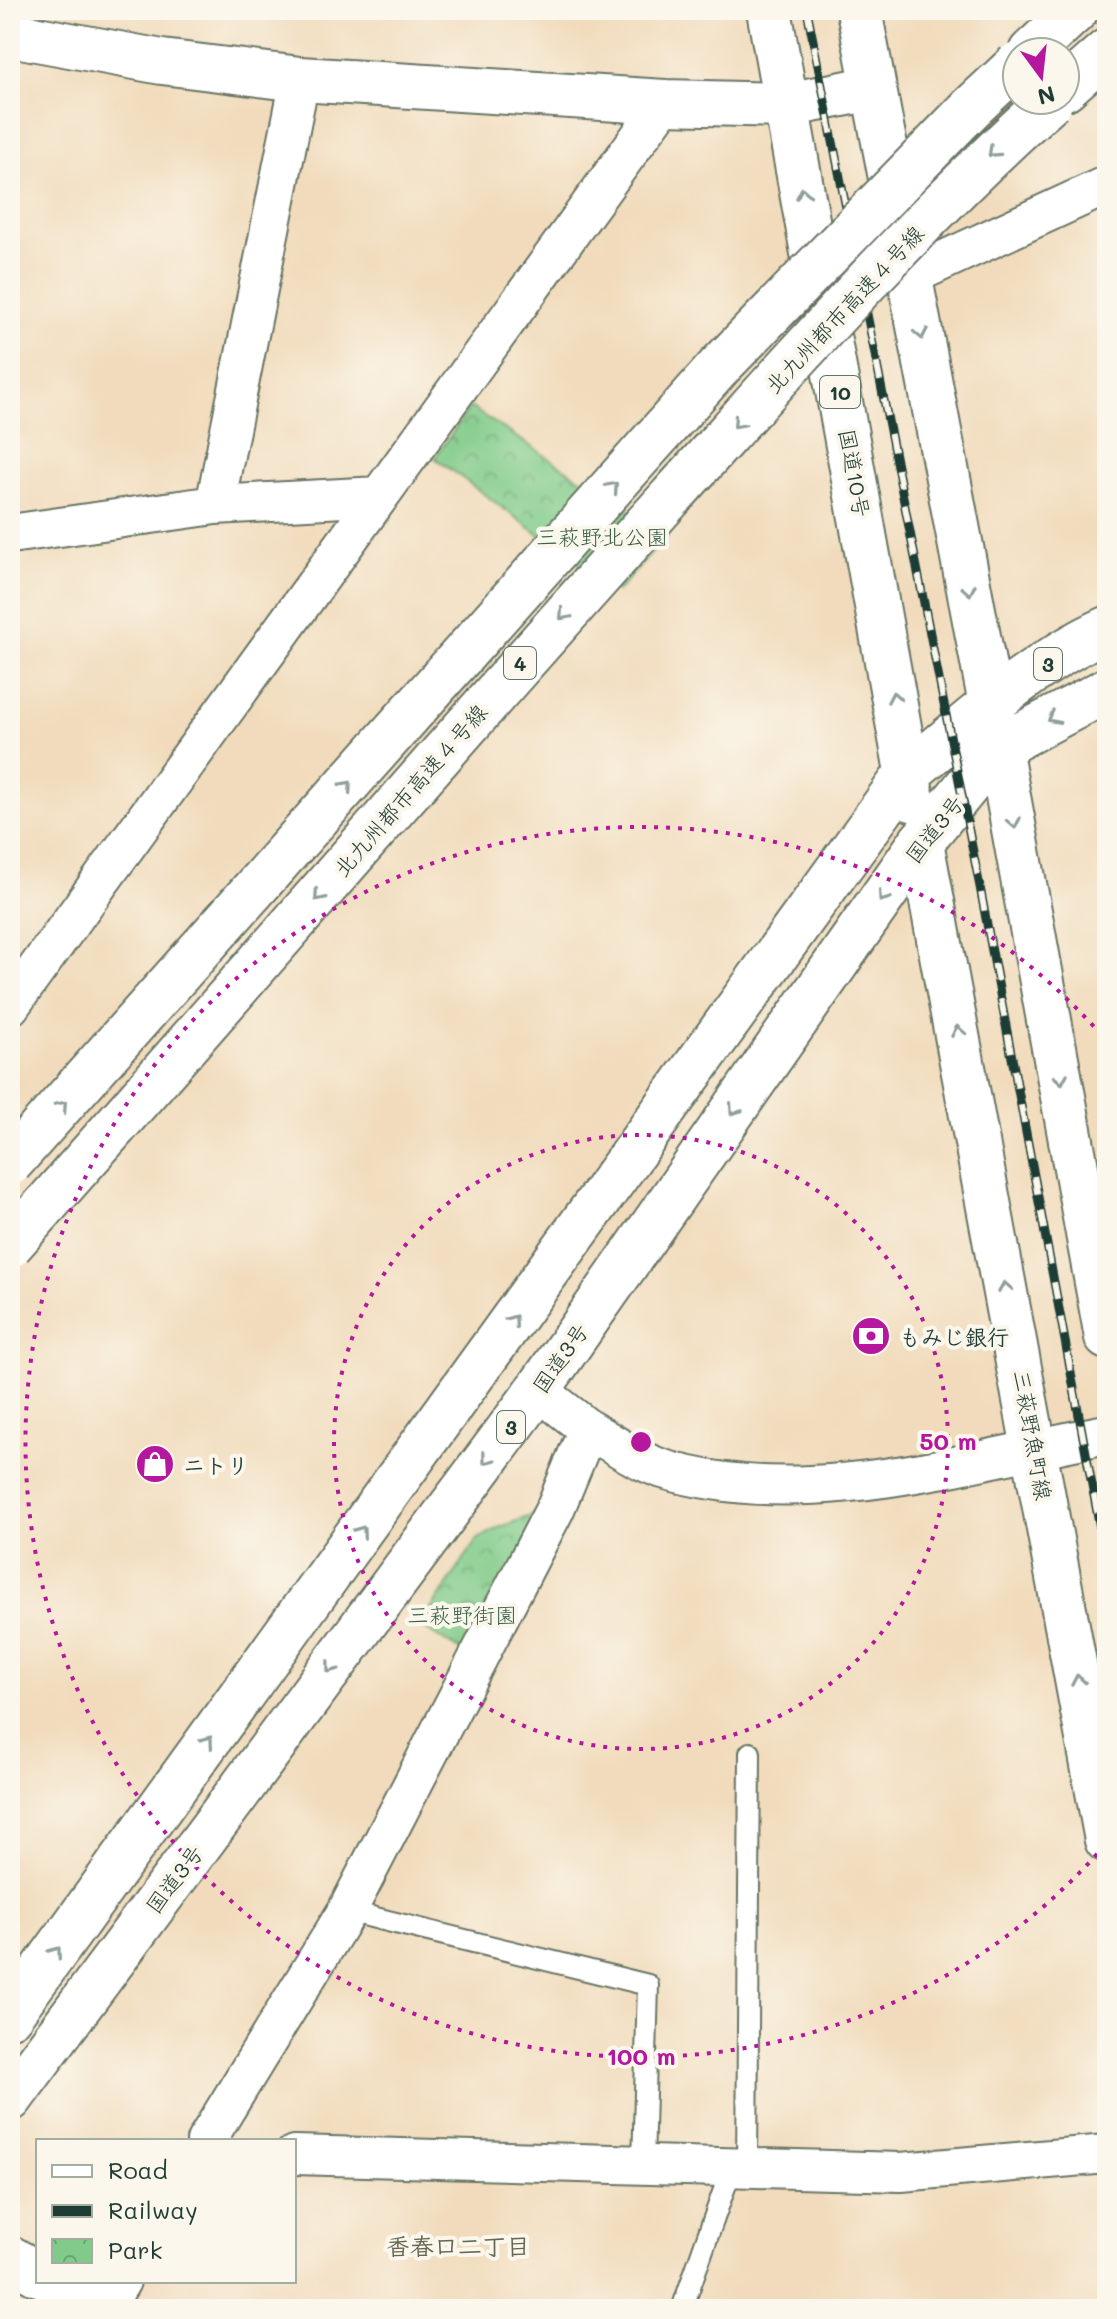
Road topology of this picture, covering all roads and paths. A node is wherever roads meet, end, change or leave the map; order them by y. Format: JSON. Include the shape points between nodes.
{"nodes":[{"id":1,"x":769,"y":10,"type":"edge"},
{"id":2,"x":859,"y":10,"type":"edge"},
{"id":3,"x":1076,"y":10,"type":"edge"},
{"id":4,"x":10,"y":34,"type":"edge"},
{"id":5,"x":1048,"y":36,"type":"edge"},
{"id":6,"x":1107,"y":51,"type":"edge"},
{"id":7,"x":1081,"y":74,"type":"edge"},
{"id":8,"x":300,"y":79,"type":"junction"},
{"id":9,"x":1001,"y":81,"type":"edge"},
{"id":10,"x":873,"y":88,"type":"junction"},
{"id":11,"x":665,"y":102,"type":"junction"},
{"id":12,"x":787,"y":105,"type":"junction"},
{"id":13,"x":1033,"y":116,"type":"edge"},
{"id":14,"x":1107,"y":185,"type":"edge"},
{"id":15,"x":910,"y":276,"type":"junction"},
{"id":16,"x":379,"y":496,"type":"junction"},
{"id":17,"x":215,"y":505,"type":"junction"},
{"id":18,"x":10,"y":534,"type":"edge"},
{"id":19,"x":1107,"y":629,"type":"edge"},
{"id":20,"x":1107,"y":690,"type":"edge"},
{"id":21,"x":991,"y":704,"type":"junction"},
{"id":22,"x":999,"y":747,"type":"junction"},
{"id":23,"x":907,"y":774,"type":"junction"},
{"id":24,"x":921,"y":842,"type":"junction"},
{"id":25,"x":10,"y":1006,"type":"edge"},
{"id":26,"x":10,"y":1163,"type":"edge"},
{"id":27,"x":10,"y":1245,"type":"edge"},
{"id":28,"x":1107,"y":1337,"type":"edge"},
{"id":29,"x":538,"y":1390,"type":"junction"},
{"id":30,"x":588,"y":1429,"type":"junction"},
{"id":31,"x":1107,"y":1434,"type":"edge"},
{"id":32,"x":1035,"y":1448,"type":"junction"},
{"id":33,"x":750,"y":1753,"type":"dead end"},
{"id":34,"x":1107,"y":1840,"type":"edge"},
{"id":35,"x":347,"y":1911,"type":"junction"},
{"id":36,"x":10,"y":2015,"type":"edge"},
{"id":37,"x":10,"y":2099,"type":"edge"},
{"id":38,"x":207,"y":2139,"type":"edge"},
{"id":39,"x":1107,"y":2154,"type":"edge"},
{"id":40,"x":296,"y":2155,"type":"edge"},
{"id":41,"x":643,"y":2165,"type":"junction"},
{"id":42,"x":739,"y":2168,"type":"junction"},
{"id":43,"x":10,"y":2258,"type":"edge"},
{"id":44,"x":36,"y":2273,"type":"edge"},
{"id":45,"x":55,"y":2283,"type":"edge"},
{"id":46,"x":120,"y":2283,"type":"edge"},
{"id":47,"x":102,"y":2309,"type":"edge"},
{"id":48,"x":682,"y":2309,"type":"edge"}],
"edges":[{"from":1,"to":12,"type":"main road","name":"国道10号","number":"10"},
{"from":2,"to":10,"type":"main road"},
{"from":3,"to":5,"type":"main road"},
{"from":4,"to":8,"type":"main road","via":[[162,62]]},
{"from":6,"to":7,"type":"main road"},
{"from":8,"to":11,"type":"main road"},
{"from":8,"to":17,"type":"street"},
{"from":26,"to":9,"type":"main road","number":"4","one_way":true,"bridge":true,"via":[[719,367]]},
{"from":10,"to":12,"type":"main road"},
{"from":10,"to":15,"type":"main road"},
{"from":11,"to":12,"type":"main road"},
{"from":11,"to":16,"type":"street"},
{"from":23,"to":12,"type":"main road","name":"国道10号","number":"10","one_way":true},
{"from":13,"to":27,"type":"main road","name":"北九州都市高速４号線","number":"4","one_way":true,"bridge":true,"via":[[988,156],[752,407],[481,707],[273,951]]},
{"from":14,"to":15,"type":"street"},
{"from":15,"to":21,"type":"main road","one_way":true},
{"from":16,"to":17,"type":"street"},
{"from":16,"to":25,"type":"street"},
{"from":17,"to":18,"type":"street"},
{"from":19,"to":21,"type":"main road","number":"3","via":[[1077,642]]},
{"from":20,"to":22,"type":"main road","name":"国道3号","number":"3","one_way":true},
{"from":21,"to":22,"type":"main road"},
{"from":21,"to":23,"type":"main road","number":"3"},
{"from":22,"to":24,"type":"main road","name":"国道3号","number":"3"},
{"from":22,"to":28,"type":"main road","one_way":true},
{"from":23,"to":24,"type":"main road","name":"国道10号","number":"10"},
{"from":36,"to":23,"type":"main road","number":"3","one_way":true},
{"from":24,"to":29,"type":"main road","name":"国道3号","number":"3","one_way":true},
{"from":32,"to":24,"type":"main road","name":"三萩野魚町線","one_way":true},
{"from":29,"to":30,"type":"street"},
{"from":29,"to":37,"type":"main road","name":"国道3号","number":"3","one_way":true},
{"from":30,"to":32,"type":"street","via":[[660,1468],[726,1483],[788,1485],[935,1472]]},
{"from":30,"to":35,"type":"street","via":[[555,1509]]},
{"from":31,"to":32,"type":"street"},
{"from":34,"to":32,"type":"main road","name":"三萩野魚町線","one_way":true},
{"from":33,"to":42,"type":"lane"},
{"from":35,"to":38,"type":"street"},
{"from":35,"to":41,"type":"lane","via":[[648,1985]]},
{"from":39,"to":42,"type":"street","via":[[901,2172]]},
{"from":40,"to":41,"type":"street"},
{"from":41,"to":42,"type":"street"},
{"from":42,"to":48,"type":"lane"},
{"from":43,"to":44,"type":"main road"},
{"from":45,"to":47,"type":"main road"},
{"from":46,"to":47,"type":"street"}]}
